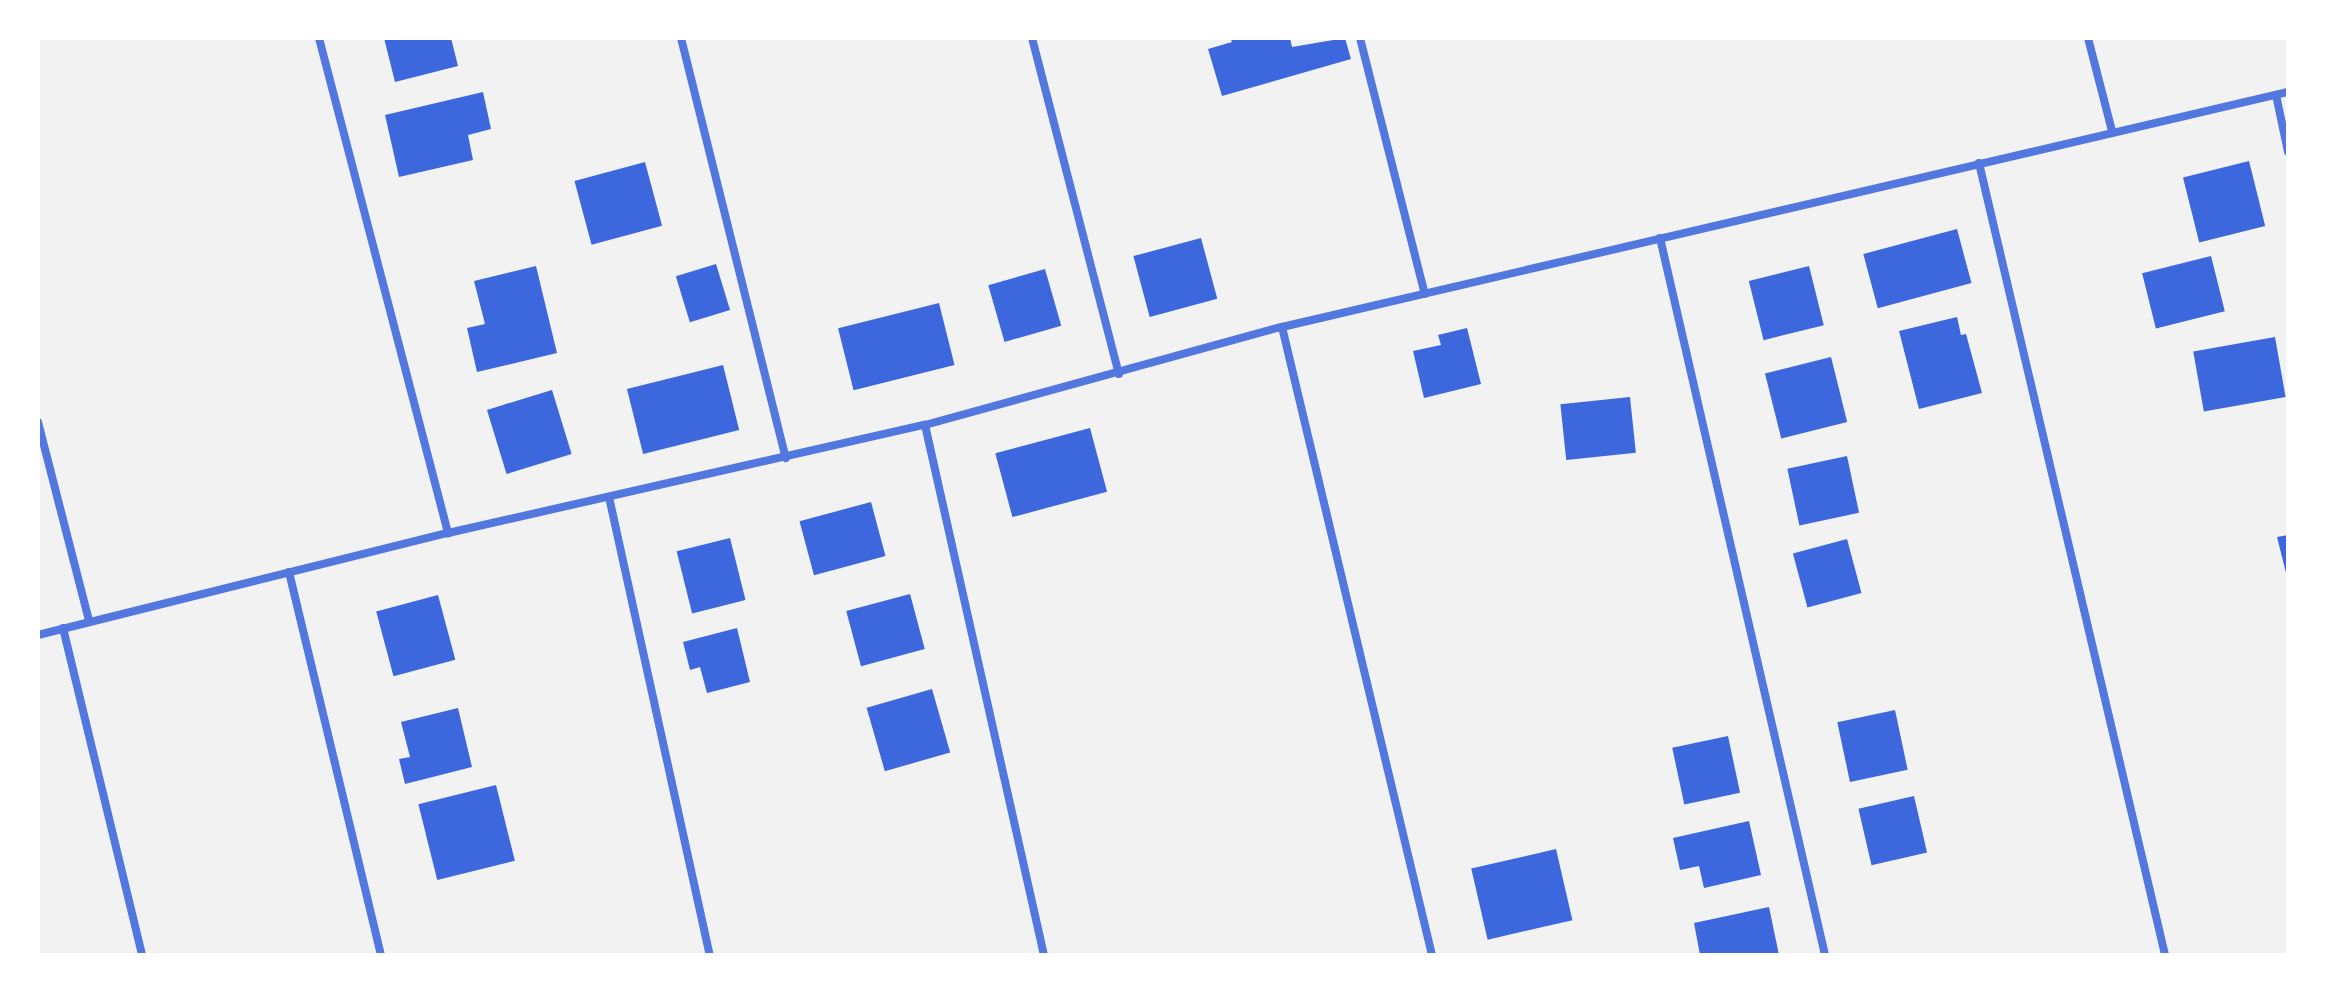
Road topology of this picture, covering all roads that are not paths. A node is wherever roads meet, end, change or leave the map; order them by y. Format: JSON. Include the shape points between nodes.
{"nodes":[{"id":1,"x":319,"y":38,"type":"edge"},
{"id":2,"x":681,"y":38,"type":"edge"},
{"id":3,"x":1032,"y":38,"type":"edge"},
{"id":4,"x":1360,"y":38,"type":"edge"},
{"id":5,"x":2088,"y":38,"type":"edge"},
{"id":6,"x":2288,"y":92,"type":"edge"},
{"id":7,"x":2276,"y":95,"type":"junction"},
{"id":8,"x":2112,"y":131,"type":"junction"},
{"id":9,"x":2288,"y":152,"type":"edge"},
{"id":10,"x":1979,"y":163,"type":"junction"},
{"id":11,"x":1660,"y":238,"type":"junction"},
{"id":12,"x":1425,"y":294,"type":"junction"},
{"id":13,"x":1282,"y":327,"type":"junction"},
{"id":14,"x":1119,"y":374,"type":"junction"},
{"id":15,"x":38,"y":422,"type":"edge"},
{"id":16,"x":925,"y":425,"type":"junction"},
{"id":17,"x":786,"y":458,"type":"junction"},
{"id":18,"x":609,"y":497,"type":"junction"},
{"id":19,"x":448,"y":533,"type":"junction"},
{"id":20,"x":289,"y":572,"type":"junction"},
{"id":21,"x":89,"y":621,"type":"junction"},
{"id":22,"x":63,"y":628,"type":"junction"},
{"id":23,"x":38,"y":635,"type":"edge"},
{"id":24,"x":142,"y":955,"type":"edge"},
{"id":25,"x":381,"y":955,"type":"edge"},
{"id":26,"x":710,"y":955,"type":"edge"},
{"id":27,"x":1044,"y":955,"type":"edge"},
{"id":28,"x":1432,"y":955,"type":"edge"},
{"id":29,"x":1825,"y":955,"type":"edge"},
{"id":30,"x":2165,"y":955,"type":"edge"}],
"edges":[{"from":1,"to":19,"type":"street"},
{"from":2,"to":17,"type":"street"},
{"from":3,"to":14,"type":"street"},
{"from":4,"to":12,"type":"street"},
{"from":5,"to":8,"type":"street"},
{"from":6,"to":7,"type":"street"},
{"from":7,"to":8,"type":"street"},
{"from":7,"to":9,"type":"street"},
{"from":8,"to":10,"type":"street"},
{"from":10,"to":11,"type":"street"},
{"from":10,"to":30,"type":"street"},
{"from":11,"to":12,"type":"street"},
{"from":11,"to":29,"type":"street"},
{"from":12,"to":13,"type":"street"},
{"from":13,"to":14,"type":"street"},
{"from":13,"to":28,"type":"street"},
{"from":14,"to":16,"type":"street"},
{"from":15,"to":21,"type":"street"},
{"from":16,"to":17,"type":"street"},
{"from":16,"to":27,"type":"street"},
{"from":17,"to":18,"type":"street"},
{"from":18,"to":19,"type":"street"},
{"from":18,"to":26,"type":"street"},
{"from":19,"to":20,"type":"street"},
{"from":20,"to":21,"type":"street"},
{"from":20,"to":25,"type":"street"},
{"from":21,"to":22,"type":"street"},
{"from":22,"to":23,"type":"street"},
{"from":22,"to":24,"type":"street"}]}
